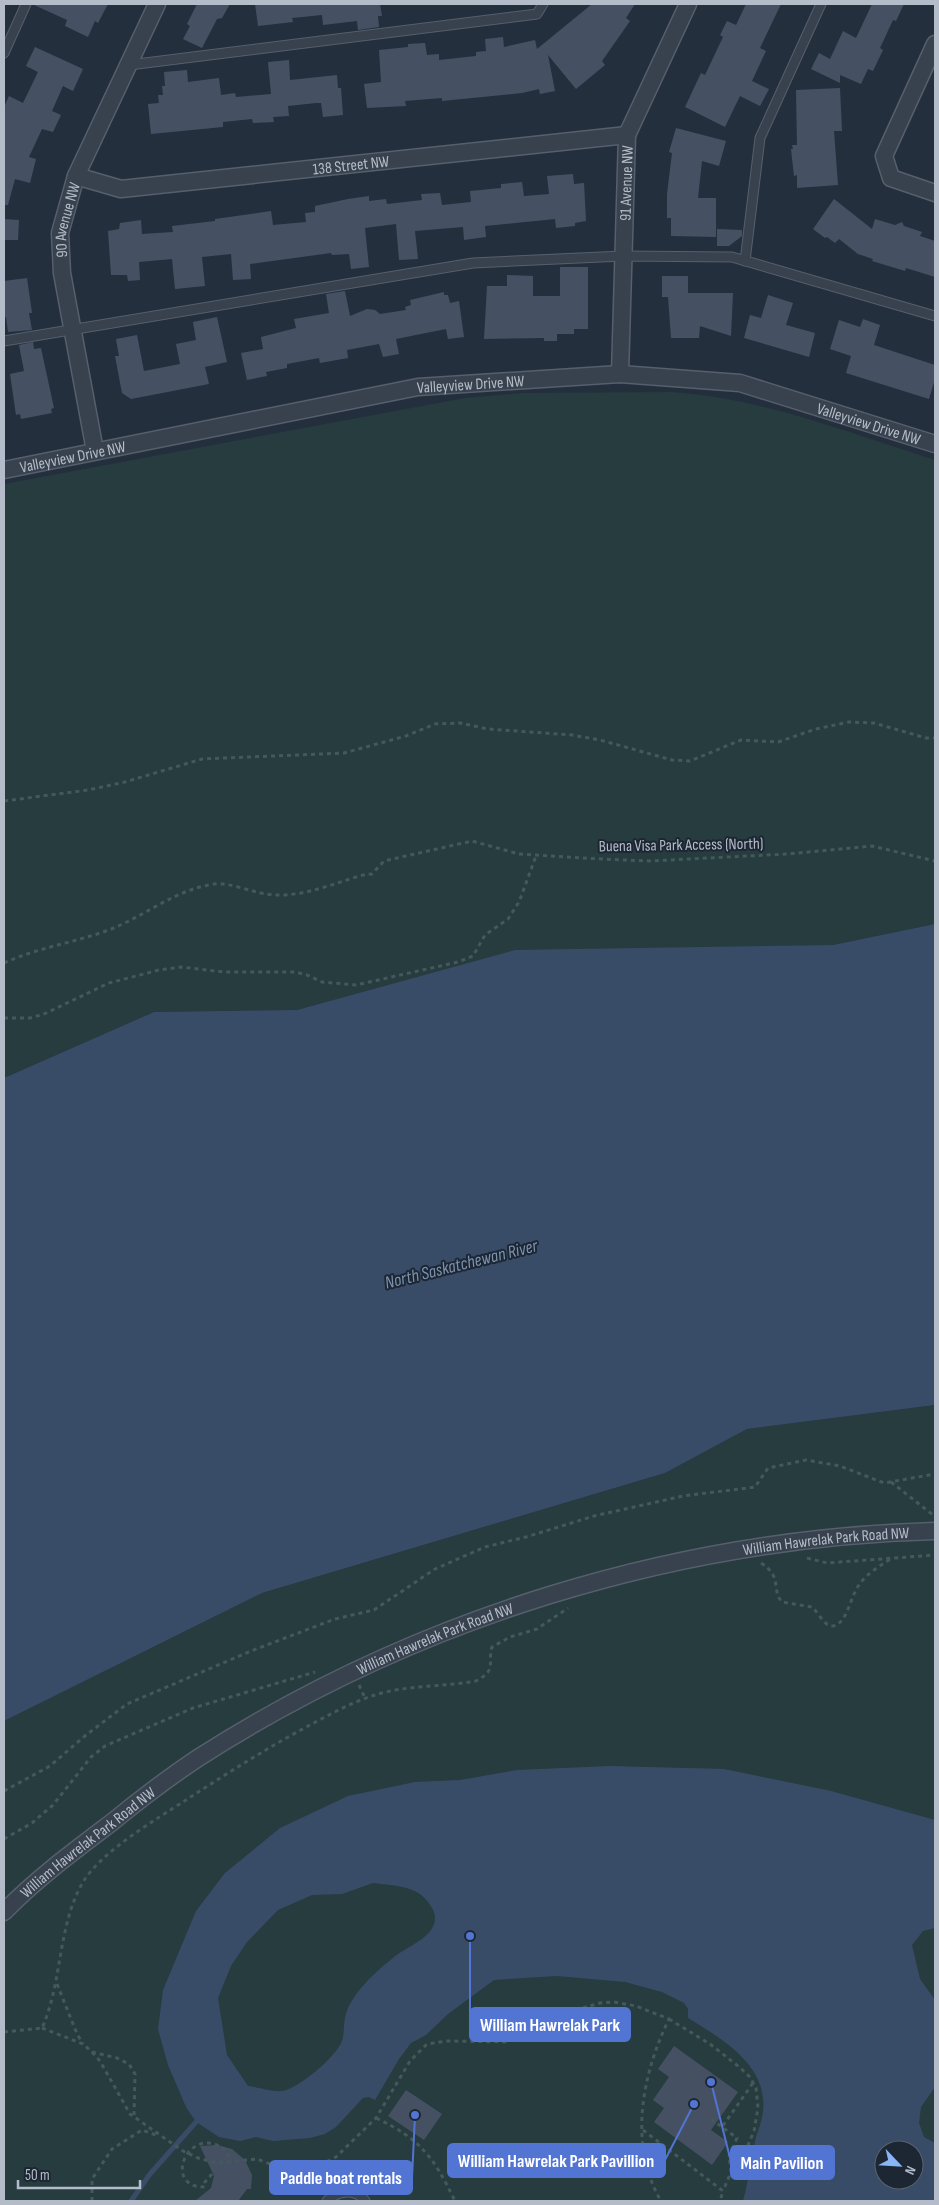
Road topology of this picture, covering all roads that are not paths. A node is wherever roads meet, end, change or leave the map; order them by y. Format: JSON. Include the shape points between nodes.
{"nodes":[{"id":1,"x":26,"y":4,"type":"edge"},
{"id":2,"x":157,"y":4,"type":"edge"},
{"id":3,"x":543,"y":4,"type":"edge"},
{"id":4,"x":688,"y":4,"type":"edge"},
{"id":5,"x":821,"y":4,"type":"edge"},
{"id":6,"x":935,"y":44,"type":"edge"},
{"id":7,"x":4,"y":53,"type":"edge"},
{"id":8,"x":129,"y":65,"type":"junction"},
{"id":9,"x":627,"y":135,"type":"junction"},
{"id":10,"x":76,"y":176,"type":"junction"},
{"id":11,"x":935,"y":193,"type":"edge"},
{"id":12,"x":623,"y":256,"type":"junction"},
{"id":13,"x":745,"y":261,"type":"junction"},
{"id":14,"x":935,"y":316,"type":"edge"},
{"id":15,"x":72,"y":331,"type":"junction"},
{"id":16,"x":4,"y":341,"type":"edge"},
{"id":17,"x":620,"y":374,"type":"junction"},
{"id":18,"x":935,"y":444,"type":"edge"},
{"id":19,"x":95,"y":451,"type":"junction"},
{"id":20,"x":4,"y":470,"type":"edge"},
{"id":21,"x":934,"y":1523,"type":"edge"},
{"id":22,"x":4,"y":1912,"type":"edge"},
{"id":23,"x":327,"y":2201,"type":"edge"},
{"id":24,"x":365,"y":2201,"type":"edge"}],
"edges":[{"from":1,"to":7,"type":"lane"},
{"from":2,"to":8,"type":"street","name":"90 Avenue NW"},
{"from":3,"to":8,"type":"lane","via":[[537,14]]},
{"from":4,"to":9,"type":"street","name":"91 Avenue NW"},
{"from":5,"to":13,"type":"lane","via":[[760,138]]},
{"from":6,"to":11,"type":"street","via":[[884,156],[891,178]]},
{"from":8,"to":10,"type":"street","name":"90 Avenue NW"},
{"from":9,"to":10,"type":"street","name":"138 Street NW","via":[[121,189]]},
{"from":9,"to":12,"type":"street","name":"91 Avenue NW"},
{"from":10,"to":15,"type":"street","name":"90 Avenue NW","via":[[60,233],[62,273]]},
{"from":12,"to":13,"type":"lane","via":[[732,257]]},
{"from":12,"to":15,"type":"lane","via":[[473,263]]},
{"from":12,"to":17,"type":"street","name":"91 Avenue NW"},
{"from":13,"to":14,"type":"lane"},
{"from":15,"to":16,"type":"lane"},
{"from":15,"to":19,"type":"street","name":"90 Avenue NW"},
{"from":17,"to":18,"type":"street","name":"Valleyview Drive NW","via":[[740,383]]},
{"from":17,"to":19,"type":"street","name":"Valleyview Drive NW","via":[[418,387]]},
{"from":19,"to":20,"type":"street","name":"Valleyview Drive NW"},
{"from":21,"to":22,"type":"street","name":"William Hawrelak Park Road NW","via":[[734,1551],[671,1564],[551,1596],[430,1638],[316,1691],[198,1758],[57,1864]]},
{"from":23,"to":24,"type":"lane","via":[[334,2194],[350,2192]]}]}
